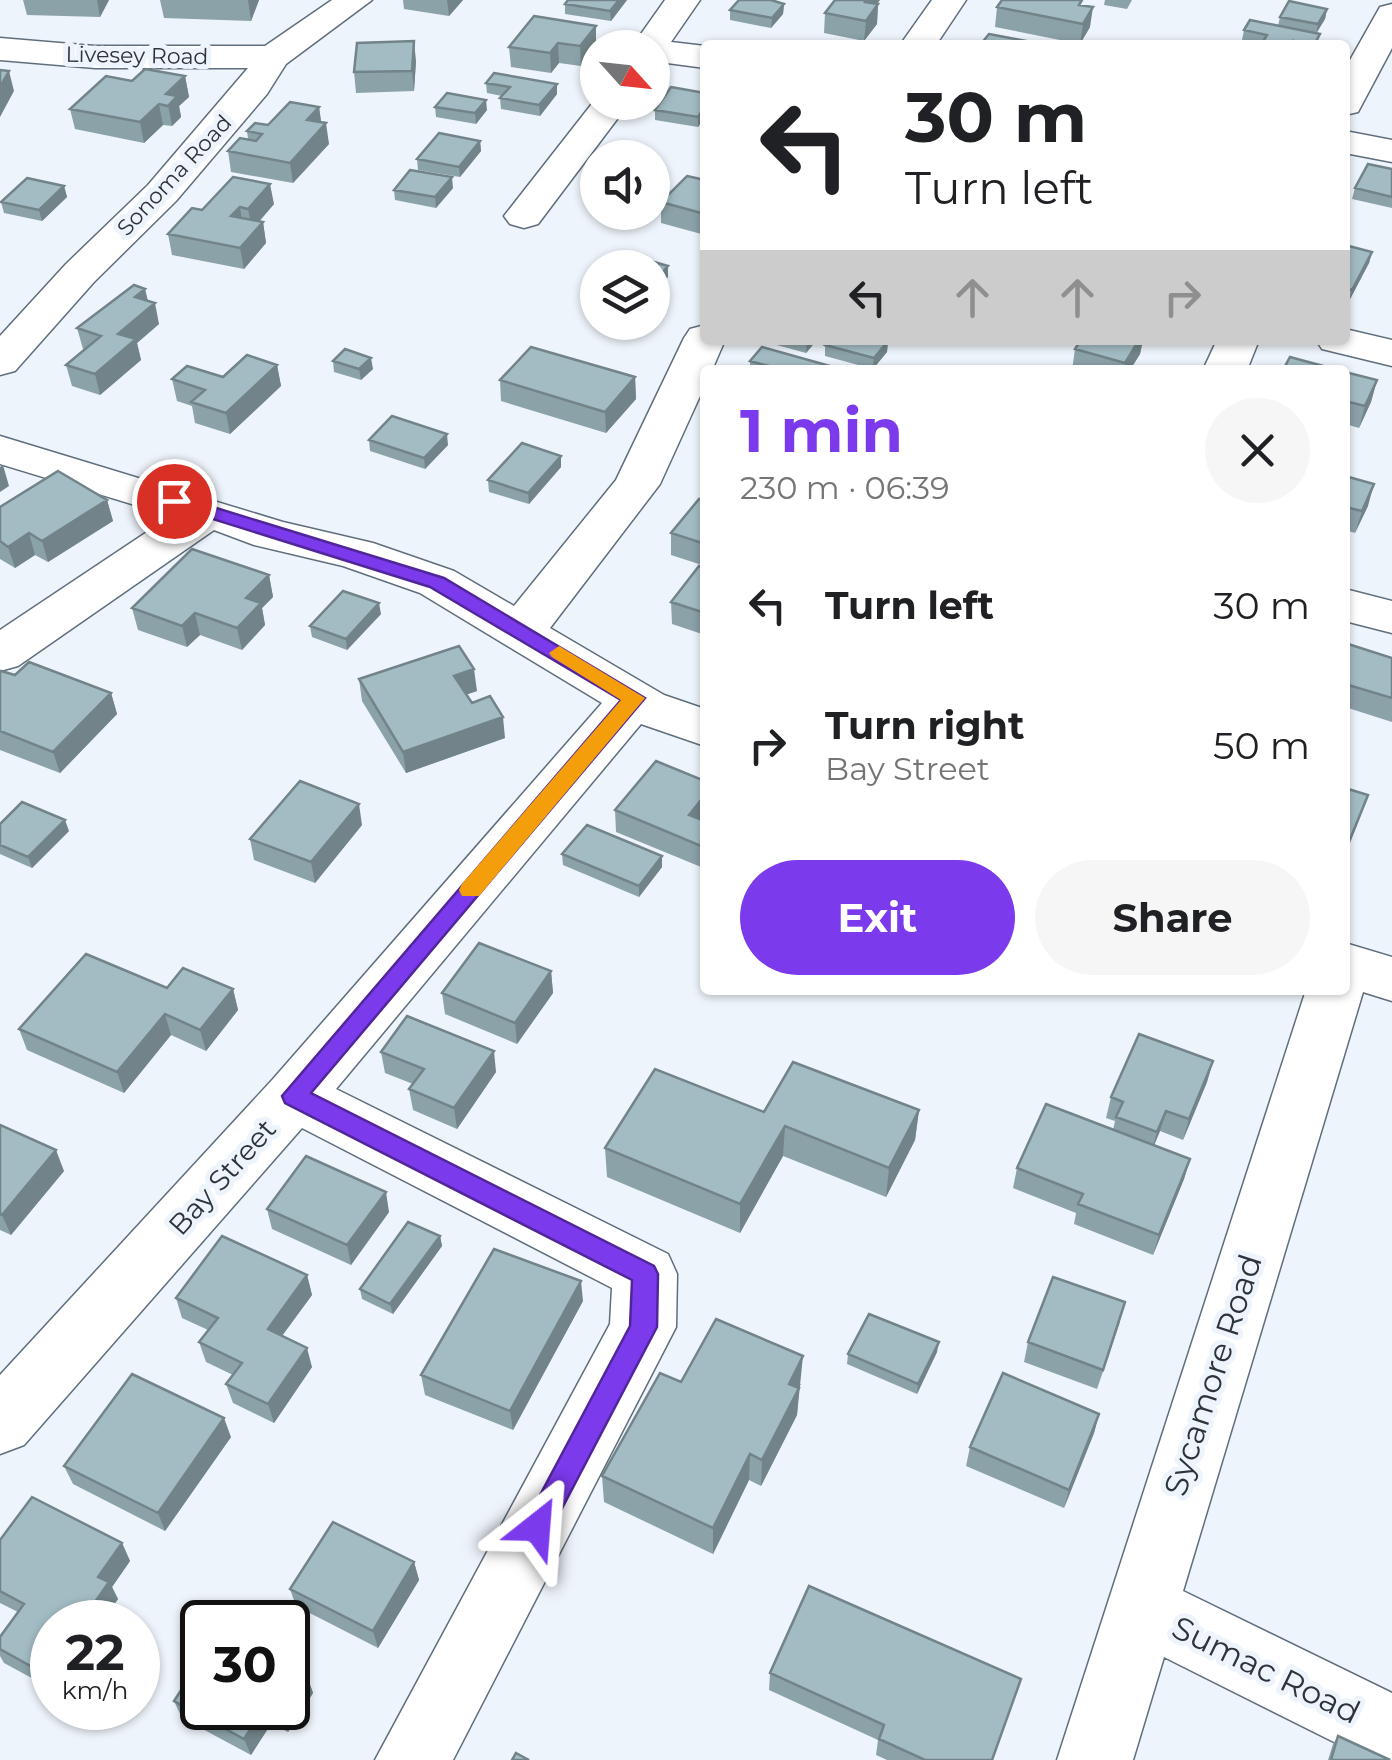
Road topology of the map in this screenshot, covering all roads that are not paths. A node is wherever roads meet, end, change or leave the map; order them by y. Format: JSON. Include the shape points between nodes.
{"nodes":[{"id":1,"x":355,"y":0,"type":"edge"},
{"id":2,"x":683,"y":0,"type":"edge"},
{"id":3,"x":949,"y":0,"type":"edge"},
{"id":4,"x":1392,"y":14,"type":"edge"},
{"id":5,"x":663,"y":30,"type":"edge"},
{"id":6,"x":921,"y":40,"type":"edge"},
{"id":7,"x":0,"y":49,"type":"edge"},
{"id":8,"x":670,"y":52,"type":"edge"},
{"id":9,"x":273,"y":57,"type":"junction"},
{"id":10,"x":700,"y":57,"type":"edge"},
{"id":11,"x":1350,"y":94,"type":"edge"},
{"id":12,"x":600,"y":120,"type":"edge"},
{"id":13,"x":1350,"y":143,"type":"edge"},
{"id":14,"x":1392,"y":151,"type":"edge"},
{"id":15,"x":524,"y":216,"type":"dead end"},
{"id":16,"x":1350,"y":343,"type":"edge"},
{"id":17,"x":702,"y":345,"type":"edge"},
{"id":18,"x":1392,"y":353,"type":"edge"},
{"id":19,"x":0,"y":362,"type":"edge"},
{"id":20,"x":0,"y":450,"type":"edge"},
{"id":21,"x":209,"y":512,"type":"junction"},
{"id":22,"x":1350,"y":606,"type":"edge"},
{"id":23,"x":1392,"y":617,"type":"edge"},
{"id":24,"x":522,"y":630,"type":"junction"},
{"id":25,"x":0,"y":654,"type":"edge"},
{"id":26,"x":634,"y":698,"type":"junction"},
{"id":27,"x":700,"y":726,"type":"edge"},
{"id":28,"x":1350,"y":967,"type":"edge"},
{"id":29,"x":1392,"y":980,"type":"edge"},
{"id":30,"x":1332,"y":995,"type":"edge"},
{"id":31,"x":294,"y":1096,"type":"junction"},
{"id":32,"x":0,"y":1423,"type":"edge"},
{"id":33,"x":1140,"y":1608,"type":"junction"},
{"id":34,"x":1392,"y":1732,"type":"edge"},
{"id":35,"x":413,"y":1760,"type":"edge"},
{"id":36,"x":1096,"y":1760,"type":"edge"}],
"edges":[{"from":1,"to":9,"type":"street","name":"Sonoma Road"},
{"from":2,"to":5,"type":"street"},
{"from":3,"to":6,"type":"street"},
{"from":4,"to":11,"type":"street"},
{"from":7,"to":9,"type":"street","name":"Livesey Road"},
{"from":8,"to":10,"type":"street"},
{"from":9,"to":19,"type":"street","name":"Sonoma Road","via":[[176,178]]},
{"from":12,"to":15,"type":"street"},
{"from":13,"to":14,"type":"street"},
{"from":16,"to":18,"type":"street"},
{"from":17,"to":24,"type":"street","via":[[638,484]]},
{"from":20,"to":21,"type":"street"},
{"from":21,"to":24,"type":"street","via":[[437,582]]},
{"from":21,"to":25,"type":"street"},
{"from":22,"to":23,"type":"street"},
{"from":24,"to":26,"type":"street"},
{"from":26,"to":27,"type":"street"},
{"from":26,"to":31,"type":"street","name":"Bay Street"},
{"from":28,"to":29,"type":"street"},
{"from":30,"to":33,"type":"street","name":"Sycamore Road"},
{"from":31,"to":32,"type":"street","name":"Bay Street"},
{"from":31,"to":35,"type":"street","via":[[645,1274],[644,1327]]},
{"from":33,"to":34,"type":"street","name":"Sumac Road"},
{"from":33,"to":36,"type":"street","name":"Sycamore Road"}]}
